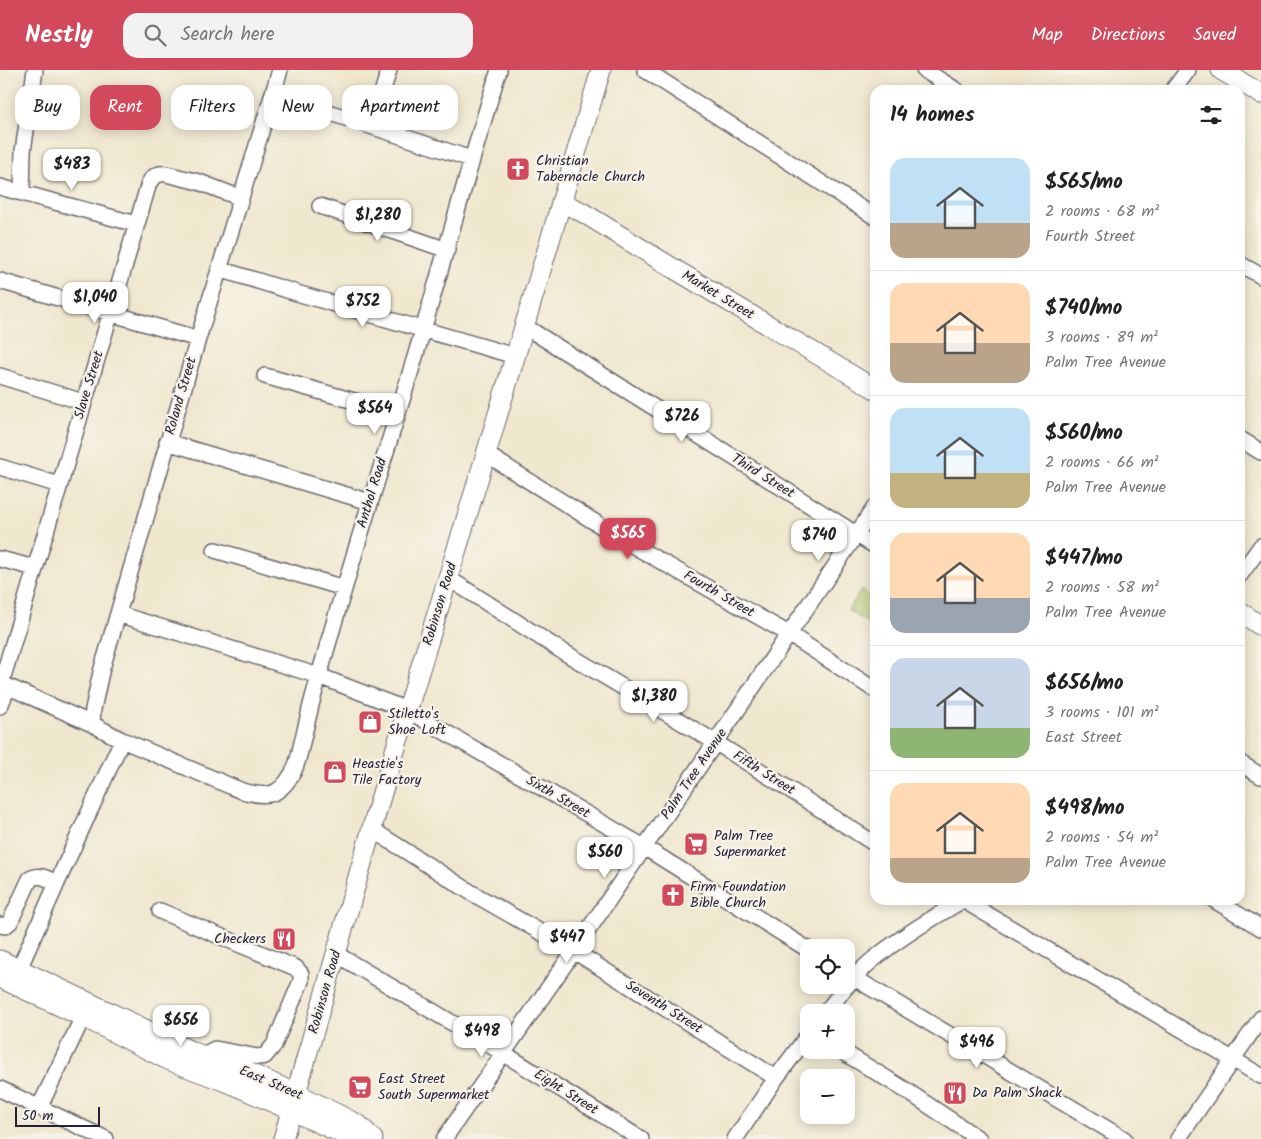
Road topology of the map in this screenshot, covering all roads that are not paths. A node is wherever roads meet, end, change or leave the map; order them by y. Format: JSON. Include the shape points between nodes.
{"nodes":[{"id":1,"x":35,"y":70,"type":"edge"},
{"id":2,"x":280,"y":70,"type":"edge"},
{"id":3,"x":389,"y":70,"type":"edge"},
{"id":4,"x":499,"y":70,"type":"edge"},
{"id":5,"x":601,"y":70,"type":"edge"},
{"id":6,"x":645,"y":70,"type":"edge"},
{"id":7,"x":924,"y":70,"type":"edge"},
{"id":8,"x":1188,"y":70,"type":"edge"},
{"id":9,"x":1221,"y":70,"type":"edge"},
{"id":10,"x":276,"y":85,"type":"edge"},
{"id":11,"x":384,"y":85,"type":"edge"},
{"id":12,"x":948,"y":85,"type":"edge"},
{"id":13,"x":1177,"y":85,"type":"edge"},
{"id":14,"x":1261,"y":94,"type":"edge"},
{"id":15,"x":264,"y":123,"type":"edge"},
{"id":16,"x":384,"y":130,"type":"edge"},
{"id":17,"x":471,"y":159,"type":"junction"},
{"id":18,"x":0,"y":187,"type":"edge"},
{"id":19,"x":22,"y":192,"type":"junction"},
{"id":20,"x":241,"y":198,"type":"junction"},
{"id":21,"x":562,"y":202,"type":"junction"},
{"id":22,"x":320,"y":206,"type":"dead end"},
{"id":23,"x":870,"y":214,"type":"edge"},
{"id":24,"x":136,"y":224,"type":"junction"},
{"id":25,"x":447,"y":250,"type":"junction"},
{"id":26,"x":1245,"y":267,"type":"edge"},
{"id":27,"x":219,"y":268,"type":"junction"},
{"id":28,"x":1261,"y":276,"type":"edge"},
{"id":29,"x":0,"y":281,"type":"edge"},
{"id":30,"x":110,"y":313,"type":"junction"},
{"id":31,"x":524,"y":326,"type":"junction"},
{"id":32,"x":423,"y":330,"type":"junction"},
{"id":33,"x":198,"y":339,"type":"junction"},
{"id":34,"x":515,"y":356,"type":"junction"},
{"id":35,"x":0,"y":376,"type":"edge"},
{"id":36,"x":265,"y":376,"type":"dead end"},
{"id":37,"x":870,"y":386,"type":"edge"},
{"id":38,"x":84,"y":402,"type":"junction"},
{"id":39,"x":397,"y":413,"type":"junction"},
{"id":40,"x":167,"y":442,"type":"junction"},
{"id":41,"x":1245,"y":442,"type":"edge"},
{"id":42,"x":1261,"y":452,"type":"edge"},
{"id":43,"x":486,"y":454,"type":"junction"},
{"id":44,"x":0,"y":467,"type":"edge"},
{"id":45,"x":59,"y":485,"type":"junction"},
{"id":46,"x":370,"y":502,"type":"junction"},
{"id":47,"x":870,"y":515,"type":"edge"},
{"id":48,"x":856,"y":535,"type":"junction"},
{"id":49,"x":870,"y":543,"type":"edge"},
{"id":50,"x":1261,"y":546,"type":"edge"},
{"id":51,"x":215,"y":550,"type":"dead end"},
{"id":52,"x":0,"y":559,"type":"edge"},
{"id":53,"x":35,"y":568,"type":"junction"},
{"id":54,"x":1245,"y":568,"type":"edge"},
{"id":55,"x":448,"y":578,"type":"junction"},
{"id":56,"x":344,"y":588,"type":"junction"},
{"id":57,"x":118,"y":614,"type":"junction"},
{"id":58,"x":1245,"y":615,"type":"edge"},
{"id":59,"x":1261,"y":626,"type":"edge"},
{"id":60,"x":789,"y":634,"type":"junction"},
{"id":61,"x":319,"y":676,"type":"junction"},
{"id":62,"x":3,"y":685,"type":"edge"},
{"id":63,"x":870,"y":687,"type":"edge"},
{"id":64,"x":0,"y":706,"type":"edge"},
{"id":65,"x":407,"y":710,"type":"junction"},
{"id":66,"x":92,"y":724,"type":"junction"},
{"id":67,"x":122,"y":740,"type":"junction"},
{"id":68,"x":715,"y":742,"type":"junction"},
{"id":69,"x":1245,"y":767,"type":"edge"},
{"id":70,"x":1261,"y":776,"type":"edge"},
{"id":71,"x":371,"y":829,"type":"junction"},
{"id":72,"x":870,"y":841,"type":"edge"},
{"id":73,"x":644,"y":848,"type":"junction"},
{"id":74,"x":57,"y":883,"type":"junction"},
{"id":75,"x":955,"y":905,"type":"edge"},
{"id":76,"x":971,"y":905,"type":"edge"},
{"id":77,"x":1222,"y":905,"type":"edge"},
{"id":78,"x":160,"y":912,"type":"dead end"},
{"id":79,"x":0,"y":925,"type":"edge"},
{"id":80,"x":1261,"y":928,"type":"edge"},
{"id":81,"x":800,"y":944,"type":"edge"},
{"id":82,"x":574,"y":951,"type":"junction"},
{"id":83,"x":336,"y":954,"type":"junction"},
{"id":84,"x":0,"y":960,"type":"edge"},
{"id":85,"x":19,"y":969,"type":"junction"},
{"id":86,"x":855,"y":972,"type":"edge"},
{"id":87,"x":0,"y":978,"type":"edge"},
{"id":88,"x":855,"y":978,"type":"edge"},
{"id":89,"x":83,"y":1017,"type":"junction"},
{"id":90,"x":1261,"y":1018,"type":"edge"},
{"id":91,"x":800,"y":1046,"type":"edge"},
{"id":92,"x":503,"y":1053,"type":"junction"},
{"id":93,"x":201,"y":1056,"type":"junction"},
{"id":94,"x":855,"y":1059,"type":"edge"},
{"id":95,"x":1233,"y":1059,"type":"junction"},
{"id":96,"x":1261,"y":1076,"type":"edge"},
{"id":97,"x":776,"y":1078,"type":"junction"},
{"id":98,"x":0,"y":1089,"type":"edge"},
{"id":99,"x":294,"y":1102,"type":"junction"},
{"id":100,"x":39,"y":1108,"type":"junction"},
{"id":101,"x":81,"y":1134,"type":"edge"},
{"id":102,"x":972,"y":1137,"type":"edge"},
{"id":103,"x":106,"y":1139,"type":"edge"},
{"id":104,"x":284,"y":1139,"type":"edge"},
{"id":105,"x":354,"y":1139,"type":"edge"},
{"id":106,"x":373,"y":1139,"type":"edge"},
{"id":107,"x":444,"y":1139,"type":"edge"},
{"id":108,"x":641,"y":1139,"type":"edge"},
{"id":109,"x":735,"y":1139,"type":"edge"},
{"id":110,"x":1124,"y":1139,"type":"edge"},
{"id":111,"x":1178,"y":1139,"type":"edge"}],
"edges":[{"from":1,"to":19,"type":"street","via":[[23,151]]},
{"from":2,"to":10,"type":"street","name":"Roland Street"},
{"from":3,"to":11,"type":"street"},
{"from":4,"to":17,"type":"street","name":"Anthol Road"},
{"from":5,"to":21,"type":"main road","name":"Robinson Road"},
{"from":6,"to":23,"type":"street"},
{"from":7,"to":12,"type":"street"},
{"from":8,"to":13,"type":"street"},
{"from":9,"to":14,"type":"main road"},
{"from":15,"to":20,"type":"street","name":"Roland Street"},
{"from":16,"to":17,"type":"street"},
{"from":17,"to":25,"type":"street","name":"Anthol Road"},
{"from":18,"to":19,"type":"street"},
{"from":19,"to":24,"type":"street"},
{"from":20,"to":24,"type":"street","name":"Slave Street","via":[[199,182],[161,174],[149,183]]},
{"from":20,"to":27,"type":"street","name":"Roland Street"},
{"from":21,"to":31,"type":"main road","name":"Robinson Road"},
{"from":21,"to":37,"type":"main road","name":"Market Street"},
{"from":22,"to":25,"type":"street"},
{"from":24,"to":30,"type":"street","name":"Slave Street"},
{"from":25,"to":32,"type":"street","name":"Anthol Road"},
{"from":26,"to":28,"type":"street"},
{"from":27,"to":32,"type":"street"},
{"from":27,"to":33,"type":"street","name":"Roland Street"},
{"from":29,"to":30,"type":"street"},
{"from":30,"to":33,"type":"street"},
{"from":30,"to":38,"type":"street","name":"Slave Street"},
{"from":31,"to":34,"type":"main road","name":"Robinson Road"},
{"from":31,"to":48,"type":"street","name":"Third Street"},
{"from":32,"to":34,"type":"street"},
{"from":32,"to":39,"type":"street","name":"Anthol Road"},
{"from":33,"to":40,"type":"street","name":"Roland Street"},
{"from":34,"to":43,"type":"main road","name":"Robinson Road"},
{"from":35,"to":38,"type":"street"},
{"from":36,"to":39,"type":"street"},
{"from":38,"to":45,"type":"street","name":"Slave Street"},
{"from":39,"to":46,"type":"street","name":"Anthol Road"},
{"from":40,"to":46,"type":"street"},
{"from":40,"to":57,"type":"street","name":"Roland Street"},
{"from":41,"to":42,"type":"street"},
{"from":43,"to":55,"type":"main road","name":"Robinson Road"},
{"from":43,"to":60,"type":"street","name":"Fourth Street","via":[[625,540]]},
{"from":44,"to":45,"type":"street"},
{"from":45,"to":53,"type":"street","name":"Slave Street"},
{"from":46,"to":56,"type":"street","name":"Anthol Road"},
{"from":47,"to":48,"type":"street","name":"Palm Tree Avenue"},
{"from":48,"to":49,"type":"street","name":"Third Street"},
{"from":48,"to":60,"type":"street","name":"Palm Tree Avenue"},
{"from":50,"to":54,"type":"street"},
{"from":51,"to":56,"type":"street"},
{"from":52,"to":53,"type":"street"},
{"from":53,"to":62,"type":"street","name":"Slave Street"},
{"from":55,"to":65,"type":"main road","name":"Robinson Road"},
{"from":55,"to":68,"type":"street","name":"Fifth Street","via":[[557,648]]},
{"from":56,"to":61,"type":"street","name":"Anthol Road"},
{"from":57,"to":61,"type":"street","name":"Sixth Street"},
{"from":57,"to":66,"type":"street","name":"Roland Street","via":[[96,695]]},
{"from":58,"to":59,"type":"main road"},
{"from":60,"to":63,"type":"street","name":"Fourth Street"},
{"from":60,"to":68,"type":"street","name":"Palm Tree Avenue"},
{"from":61,"to":65,"type":"street","name":"Sixth Street"},
{"from":61,"to":67,"type":"street","name":"Anthol Road","via":[[293,773],[273,794],[242,791]]},
{"from":62,"to":64,"type":"street","name":"Slave Street"},
{"from":62,"to":66,"type":"street"},
{"from":65,"to":71,"type":"main road","name":"Robinson Road"},
{"from":65,"to":73,"type":"street","name":"Sixth Street"},
{"from":66,"to":67,"type":"street"},
{"from":67,"to":74,"type":"street"},
{"from":68,"to":72,"type":"street","name":"Fifth Street"},
{"from":68,"to":73,"type":"street","name":"Palm Tree Avenue"},
{"from":69,"to":70,"type":"street"},
{"from":71,"to":82,"type":"street","name":"Seventh Street","via":[[472,894]]},
{"from":71,"to":83,"type":"main road","name":"Robinson Road"},
{"from":73,"to":81,"type":"street","name":"Sixth Street"},
{"from":73,"to":82,"type":"street","name":"Palm Tree Avenue"},
{"from":74,"to":79,"type":"street","via":[[40,876],[30,879],[10,922],[6,926]]},
{"from":74,"to":85,"type":"street"},
{"from":75,"to":86,"type":"street"},
{"from":76,"to":95,"type":"street"},
{"from":77,"to":80,"type":"street"},
{"from":78,"to":93,"type":"street","via":[[296,968],[301,974],[274,1045],[265,1056],[215,1049]]},
{"from":82,"to":92,"type":"street","name":"Palm Tree Avenue"},
{"from":82,"to":97,"type":"street","name":"Seventh Street"},
{"from":83,"to":92,"type":"street","name":"Eight Street"},
{"from":83,"to":99,"type":"main road","name":"Robinson Road"},
{"from":84,"to":85,"type":"main road","name":"East Street"},
{"from":85,"to":93,"type":"main road","name":"East Street"},
{"from":87,"to":89,"type":"main road","name":"East Street"},
{"from":88,"to":110,"type":"street"},
{"from":89,"to":99,"type":"main road","name":"East Street","via":[[168,1060],[234,1085]]},
{"from":89,"to":100,"type":"street"},
{"from":90,"to":95,"type":"street"},
{"from":91,"to":97,"type":"street"},
{"from":92,"to":107,"type":"street","name":"Palm Tree Avenue"},
{"from":92,"to":108,"type":"street","name":"Eight Street"},
{"from":93,"to":99,"type":"main road","name":"East Street","via":[[250,1073]]},
{"from":94,"to":102,"type":"street"},
{"from":95,"to":96,"type":"street"},
{"from":95,"to":111,"type":"street"},
{"from":97,"to":109,"type":"street"},
{"from":98,"to":100,"type":"street"},
{"from":99,"to":104,"type":"main road","name":"Robinson Road"},
{"from":99,"to":105,"type":"main road","name":"East Street"},
{"from":99,"to":106,"type":"main road","name":"East Street","via":[[359,1126]]},
{"from":100,"to":101,"type":"street"},
{"from":101,"to":103,"type":"street"}]}
